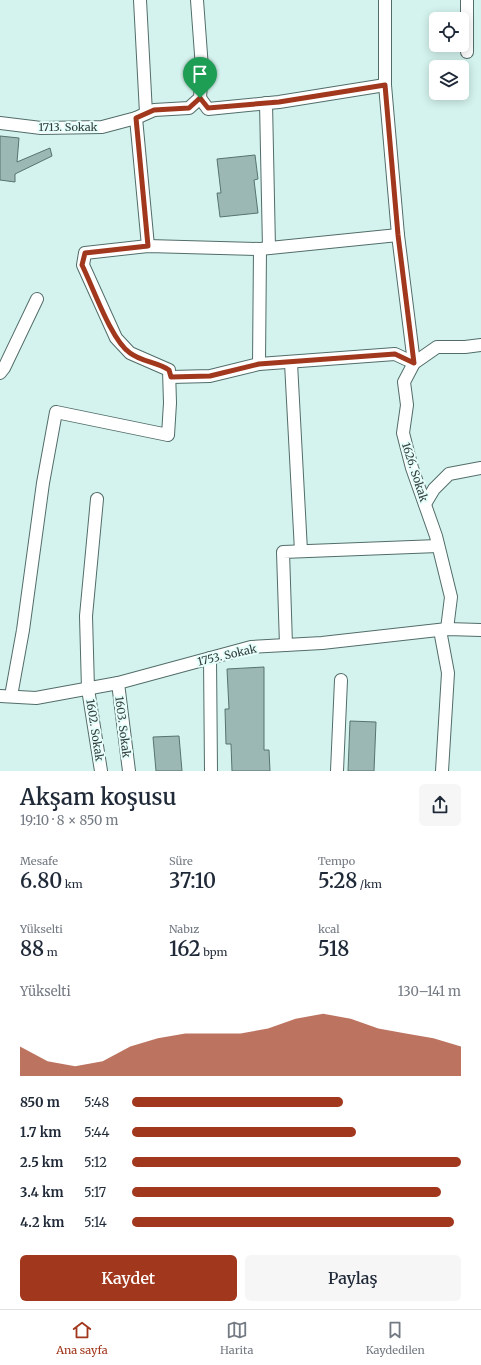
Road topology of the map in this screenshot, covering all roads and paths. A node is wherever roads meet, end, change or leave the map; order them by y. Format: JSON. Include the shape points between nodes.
{"nodes":[{"id":1,"x":140,"y":0,"type":"edge"},
{"id":2,"x":197,"y":0,"type":"edge"},
{"id":3,"x":385,"y":0,"type":"edge"},
{"id":4,"x":467,"y":0,"type":"edge"},
{"id":5,"x":467,"y":12,"type":"edge"},
{"id":6,"x":385,"y":85,"type":"junction"},
{"id":7,"x":200,"y":98,"type":"junction"},
{"id":8,"x":266,"y":103,"type":"junction"},
{"id":9,"x":141,"y":116,"type":"junction"},
{"id":10,"x":0,"y":123,"type":"edge"},
{"id":11,"x":398,"y":235,"type":"junction"},
{"id":12,"x":148,"y":246,"type":"junction"},
{"id":13,"x":264,"y":249,"type":"junction"},
{"id":14,"x":37,"y":299,"type":"dead end"},
{"id":15,"x":481,"y":345,"type":"edge"},
{"id":16,"x":291,"y":363,"type":"junction"},
{"id":17,"x":414,"y":363,"type":"junction"},
{"id":18,"x":259,"y":364,"type":"junction"},
{"id":19,"x":0,"y":373,"type":"edge"},
{"id":20,"x":171,"y":377,"type":"junction"},
{"id":21,"x":481,"y":468,"type":"edge"},
{"id":22,"x":97,"y":499,"type":"dead end"},
{"id":23,"x":425,"y":504,"type":"junction"},
{"id":24,"x":438,"y":546,"type":"junction"},
{"id":25,"x":301,"y":551,"type":"junction"},
{"id":26,"x":444,"y":630,"type":"junction"},
{"id":27,"x":481,"y":630,"type":"edge"},
{"id":28,"x":286,"y":645,"type":"junction"},
{"id":29,"x":210,"y":658,"type":"junction"},
{"id":30,"x":341,"y":680,"type":"dead end"},
{"id":31,"x":118,"y":683,"type":"junction"},
{"id":32,"x":88,"y":688,"type":"junction"},
{"id":33,"x":6,"y":696,"type":"edge"},
{"id":34,"x":101,"y":771,"type":"edge"},
{"id":35,"x":129,"y":771,"type":"edge"},
{"id":36,"x":210,"y":771,"type":"edge"},
{"id":37,"x":337,"y":771,"type":"edge"},
{"id":38,"x":442,"y":771,"type":"edge"}],
"edges":[{"from":1,"to":9,"type":"street"},
{"from":2,"to":7,"type":"street","via":[[202,68]]},
{"from":3,"to":6,"type":"street"},
{"from":4,"to":5,"type":"street"},
{"from":6,"to":8,"type":"street"},
{"from":6,"to":11,"type":"street"},
{"from":7,"to":8,"type":"street","via":[[208,108]]},
{"from":7,"to":9,"type":"street","name":"1713. Sokak","via":[[189,108],[154,110]]},
{"from":8,"to":13,"type":"street"},
{"from":9,"to":10,"type":"street","name":"1713. Sokak","via":[[102,127],[41,128]]},
{"from":9,"to":12,"type":"street"},
{"from":11,"to":13,"type":"street"},
{"from":11,"to":17,"type":"street"},
{"from":12,"to":13,"type":"street"},
{"from":12,"to":20,"type":"street","via":[[85,253],[82,265],[116,338],[130,353],[169,370]]},
{"from":13,"to":18,"type":"street"},
{"from":14,"to":19,"type":"street"},
{"from":15,"to":17,"type":"street","name":"1626. Sokak","via":[[437,347]]},
{"from":16,"to":17,"type":"street","via":[[395,354]]},
{"from":16,"to":18,"type":"street"},
{"from":16,"to":25,"type":"street"},
{"from":17,"to":23,"type":"street","name":"1626. Sokak","via":[[404,382],[407,405],[402,433]]},
{"from":18,"to":20,"type":"street","via":[[210,376]]},
{"from":20,"to":33,"type":"street","via":[[168,435],[56,412],[43,483],[24,630]]},
{"from":21,"to":23,"type":"street","via":[[449,474],[434,489]]},
{"from":22,"to":32,"type":"street","name":"1602. Sokak","via":[[86,616]]},
{"from":23,"to":24,"type":"street","name":"1626. Sokak"},
{"from":24,"to":25,"type":"street"},
{"from":24,"to":26,"type":"street","name":"1626. Sokak","via":[[451,597]]},
{"from":25,"to":28,"type":"street","via":[[283,552]]},
{"from":26,"to":27,"type":"street","name":"1753. Sokak"},
{"from":26,"to":28,"type":"street","name":"1753. Sokak"},
{"from":26,"to":38,"type":"street","name":"1626. Sokak","via":[[448,673]]},
{"from":28,"to":29,"type":"street","name":"1753. Sokak","via":[[251,647]]},
{"from":29,"to":31,"type":"street","name":"1753. Sokak"},
{"from":29,"to":36,"type":"street"},
{"from":30,"to":37,"type":"street"},
{"from":31,"to":32,"type":"street","name":"1753. Sokak"},
{"from":31,"to":35,"type":"street","name":"1603. Sokak"},
{"from":32,"to":33,"type":"street","name":"1753. Sokak","via":[[36,698]]},
{"from":32,"to":34,"type":"street","name":"1602. Sokak"}]}
